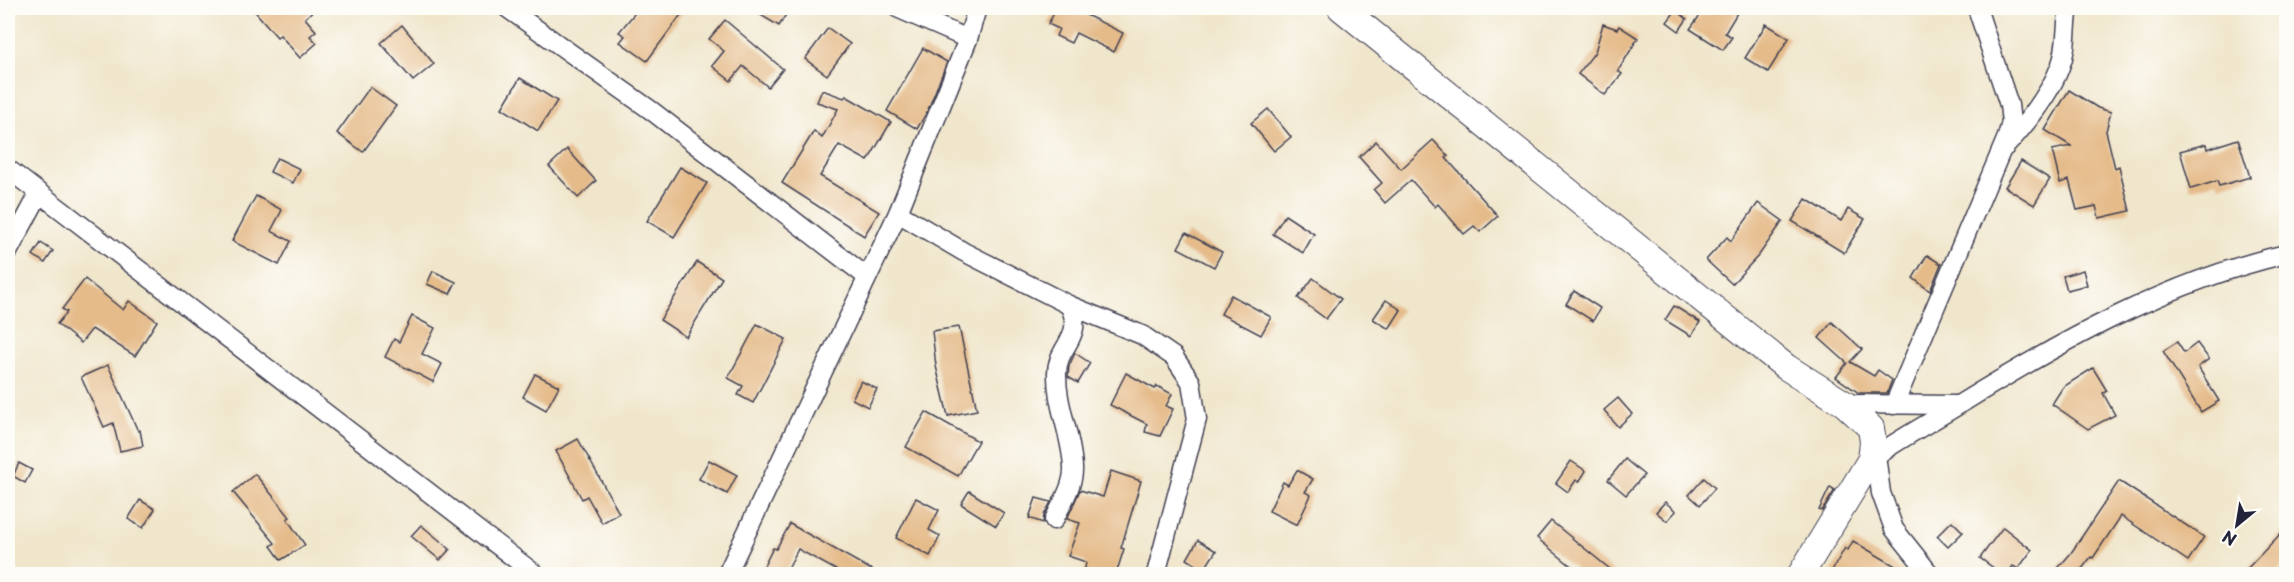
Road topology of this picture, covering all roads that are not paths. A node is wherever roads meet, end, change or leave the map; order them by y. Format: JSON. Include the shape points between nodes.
{"nodes":[{"id":1,"x":507,"y":8,"type":"edge"},
{"id":2,"x":897,"y":8,"type":"edge"},
{"id":3,"x":978,"y":8,"type":"edge"},
{"id":4,"x":1341,"y":8,"type":"edge"},
{"id":5,"x":1977,"y":8,"type":"edge"},
{"id":6,"x":2066,"y":11,"type":"edge"},
{"id":7,"x":968,"y":39,"type":"junction"},
{"id":8,"x":2000,"y":153,"type":"junction"},
{"id":9,"x":8,"y":169,"type":"edge"},
{"id":10,"x":39,"y":194,"type":"junction"},
{"id":11,"x":898,"y":213,"type":"junction"},
{"id":12,"x":8,"y":252,"type":"edge"},
{"id":13,"x":2286,"y":254,"type":"edge"},
{"id":14,"x":867,"y":277,"type":"junction"},
{"id":15,"x":1069,"y":305,"type":"junction"},
{"id":16,"x":1845,"y":404,"type":"junction"},
{"id":17,"x":1894,"y":405,"type":"junction"},
{"id":18,"x":1958,"y":405,"type":"junction"},
{"id":19,"x":1873,"y":457,"type":"junction"},
{"id":20,"x":1054,"y":520,"type":"dead end"},
{"id":21,"x":535,"y":574,"type":"edge"},
{"id":22,"x":727,"y":574,"type":"edge"},
{"id":23,"x":1156,"y":574,"type":"edge"},
{"id":24,"x":1801,"y":574,"type":"edge"},
{"id":25,"x":1930,"y":574,"type":"edge"}],
"edges":[{"from":1,"to":14,"type":"street","via":[[652,111]]},
{"from":2,"to":7,"type":"street"},
{"from":3,"to":7,"type":"street"},
{"from":4,"to":16,"type":"street","via":[[1786,367]]},
{"from":5,"to":8,"type":"street","via":[[2009,105],[2011,122]]},
{"from":6,"to":8,"type":"street","via":[[2067,41],[2060,67],[2023,127]]},
{"from":7,"to":11,"type":"street"},
{"from":8,"to":17,"type":"street"},
{"from":9,"to":10,"type":"street"},
{"from":10,"to":12,"type":"street"},
{"from":10,"to":21,"type":"street"},
{"from":11,"to":14,"type":"street"},
{"from":11,"to":15,"type":"street","via":[[964,252]]},
{"from":13,"to":18,"type":"street","via":[[2202,280],[2112,318]]},
{"from":14,"to":22,"type":"street"},
{"from":15,"to":20,"type":"street","via":[[1075,316],[1075,330],[1057,371],[1074,470]]},
{"from":15,"to":23,"type":"street","via":[[1142,335],[1174,357],[1191,382],[1197,419]]},
{"from":16,"to":17,"type":"street"},
{"from":16,"to":19,"type":"street","via":[[1871,428]]},
{"from":17,"to":18,"type":"street"},
{"from":18,"to":19,"type":"street"},
{"from":19,"to":24,"type":"street"},
{"from":19,"to":25,"type":"street","via":[[1894,530]]}]}
